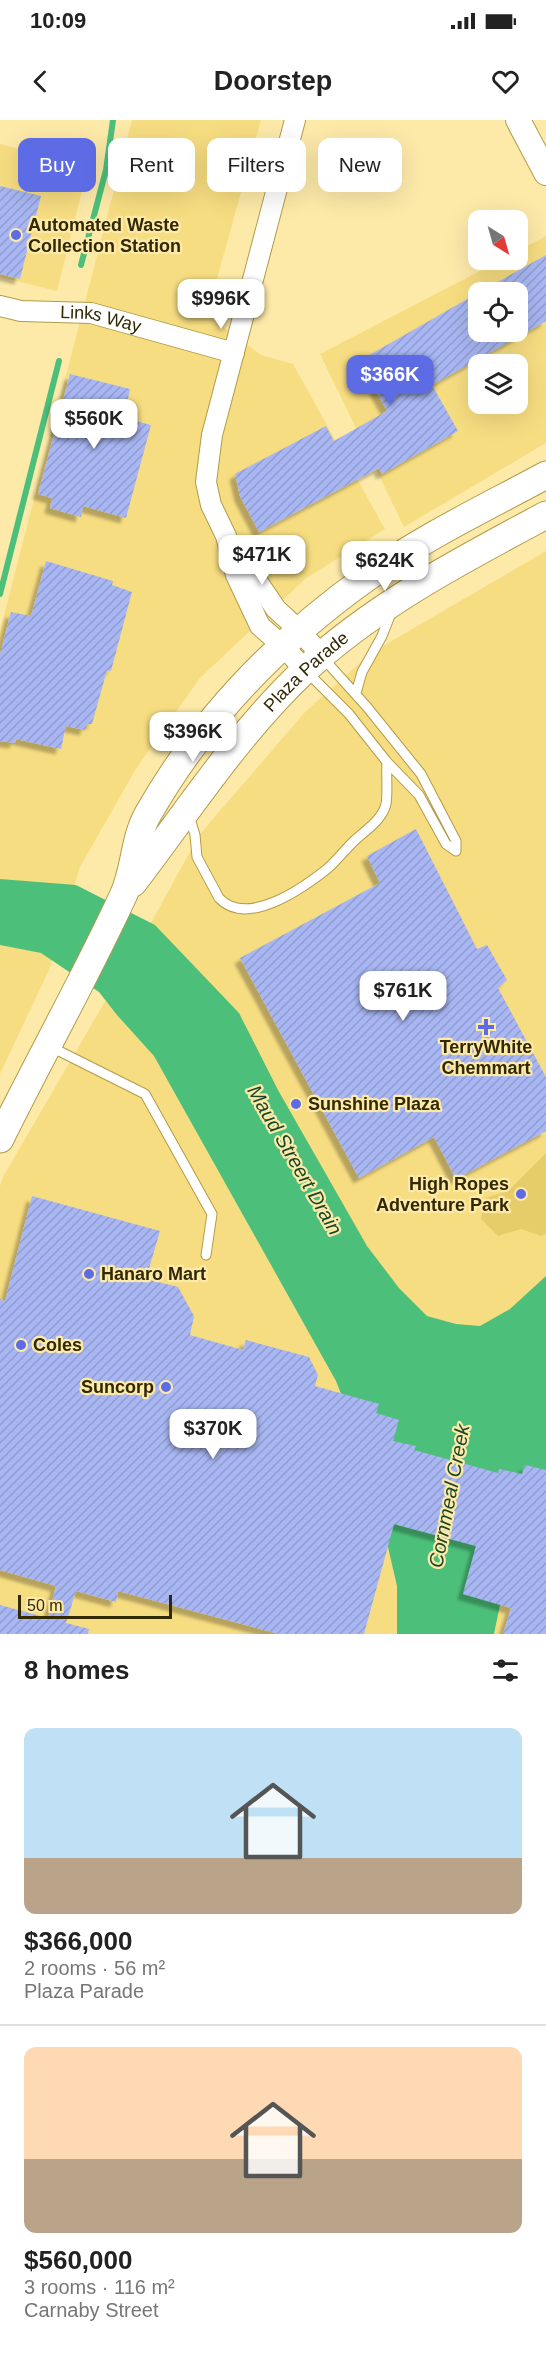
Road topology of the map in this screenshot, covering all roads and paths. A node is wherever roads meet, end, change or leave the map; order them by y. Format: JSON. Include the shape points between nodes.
{"nodes":[{"id":1,"x":295,"y":120,"type":"edge"},
{"id":2,"x":518,"y":120,"type":"edge"},
{"id":3,"x":546,"y":173,"type":"edge"},
{"id":4,"x":0,"y":306,"type":"edge"},
{"id":5,"x":234,"y":353,"type":"junction"},
{"id":6,"x":546,"y":475,"type":"edge"},
{"id":7,"x":546,"y":515,"type":"edge"},
{"id":8,"x":396,"y":599,"type":"junction"},
{"id":9,"x":291,"y":639,"type":"junction"},
{"id":10,"x":313,"y":663,"type":"junction"},
{"id":11,"x":356,"y":693,"type":"junction"},
{"id":12,"x":387,"y":762,"type":"junction"},
{"id":13,"x":187,"y":809,"type":"junction"},
{"id":14,"x":124,"y":893,"type":"junction"},
{"id":15,"x":47,"y":1045,"type":"junction"},
{"id":16,"x":0,"y":1139,"type":"edge"},
{"id":17,"x":206,"y":1255,"type":"dead end"}],
"edges":[{"from":1,"to":5,"type":"street"},
{"from":2,"to":3,"type":"street"},
{"from":4,"to":5,"type":"street","name":"Links Way","via":[[21,311],[91,313]]},
{"from":5,"to":9,"type":"street","via":[[212,435],[206,482],[236,575],[260,626]]},
{"from":6,"to":9,"type":"main road","name":"Plaza Parade","via":[[386,565]]},
{"from":7,"to":8,"type":"main road","name":"Plaza Parade"},
{"from":8,"to":10,"type":"main road","name":"Plaza Parade"},
{"from":8,"to":11,"type":"lane"},
{"from":9,"to":10,"type":"street"},
{"from":9,"to":14,"type":"main road","name":"Plaza Parade","via":[[249,678],[174,772],[147,816]]},
{"from":10,"to":11,"type":"lane"},
{"from":10,"to":12,"type":"lane"},
{"from":10,"to":13,"type":"main road","name":"Plaza Parade","via":[[252,727]]},
{"from":11,"to":12,"type":"lane","via":[[421,774],[456,841],[456,851],[446,844],[419,795]]},
{"from":12,"to":13,"type":"lane","via":[[386,804],[371,827],[327,869],[266,906],[238,908],[219,898],[197,856]]},
{"from":13,"to":14,"type":"main road","name":"Plaza Parade"},
{"from":14,"to":15,"type":"main road","name":"Plaza Parade"},
{"from":15,"to":16,"type":"main road","name":"Plaza Parade"},
{"from":15,"to":17,"type":"lane","via":[[145,1094],[212,1214]]}]}
